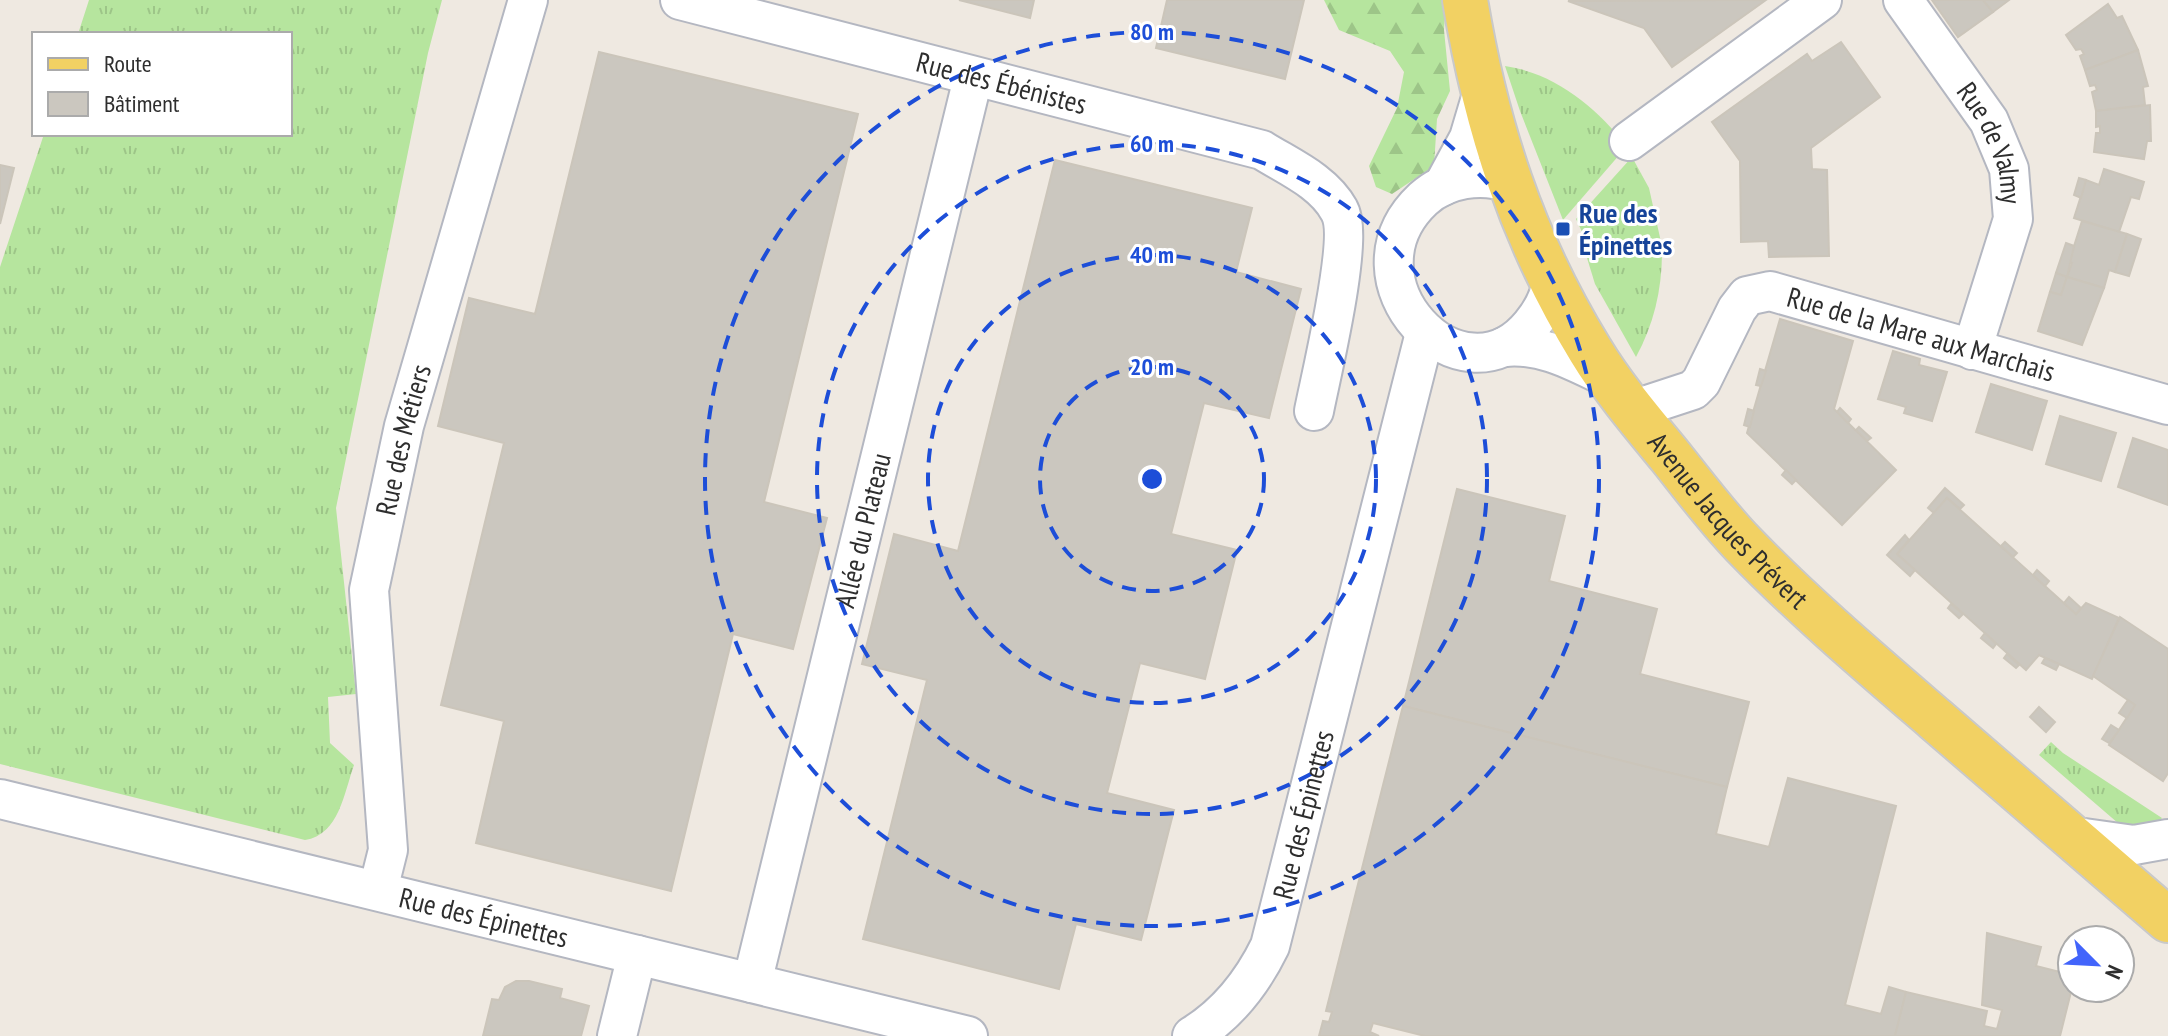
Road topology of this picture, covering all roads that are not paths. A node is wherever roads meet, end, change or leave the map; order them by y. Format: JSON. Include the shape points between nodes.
{"nodes":[{"id":1,"x":528,"y":0,"type":"edge"},
{"id":2,"x":680,"y":0,"type":"edge"},
{"id":3,"x":1465,"y":0,"type":"edge"},
{"id":4,"x":1822,"y":0,"type":"edge"},
{"id":5,"x":1903,"y":0,"type":"edge"},
{"id":6,"x":973,"y":78,"type":"junction"},
{"id":7,"x":1483,"y":91,"type":"junction"},
{"id":8,"x":1629,"y":141,"type":"dead end"},
{"id":9,"x":1510,"y":183,"type":"junction"},
{"id":10,"x":1443,"y":186,"type":"junction"},
{"id":11,"x":1552,"y":282,"type":"junction"},
{"id":12,"x":1425,"y":333,"type":"junction"},
{"id":13,"x":1504,"y":347,"type":"junction"},
{"id":14,"x":1972,"y":350,"type":"junction"},
{"id":15,"x":1621,"y":394,"type":"junction"},
{"id":16,"x":2168,"y":405,"type":"edge"},
{"id":17,"x":1314,"y":411,"type":"dead end"},
{"id":18,"x":0,"y":799,"type":"edge"},
{"id":19,"x":2168,"y":819,"type":"edge"},
{"id":20,"x":2070,"y":836,"type":"junction"},
{"id":21,"x":2151,"y":842,"type":"edge"},
{"id":22,"x":378,"y":890,"type":"junction"},
{"id":23,"x":2168,"y":920,"type":"edge"},
{"id":24,"x":637,"y":955,"type":"junction"},
{"id":25,"x":752,"y":983,"type":"junction"},
{"id":26,"x":927,"y":1031,"type":"edge"},
{"id":27,"x":1199,"y":1034,"type":"edge"},
{"id":28,"x":617,"y":1036,"type":"edge"},
{"id":29,"x":968,"y":1036,"type":"edge"}],
"edges":[{"from":1,"to":22,"type":"street","name":"Rue des Métiers","via":[[404,426],[369,590],[388,850]]},
{"from":2,"to":6,"type":"street","name":"Rue des Ébénistes"},
{"from":3,"to":7,"type":"main road","name":"Avenue Jacques Prévert"},
{"from":4,"to":8,"type":"street"},
{"from":5,"to":14,"type":"street","name":"Rue de Valmy","via":[[1989,121],[2009,169],[2013,219]]},
{"from":6,"to":17,"type":"street","name":"Rue des Ébénistes","via":[[1262,150],[1318,185],[1342,214],[1342,251]]},
{"from":6,"to":25,"type":"street","name":"Allée du Plateau"},
{"from":7,"to":9,"type":"main road","name":"Avenue Jacques Prévert"},
{"from":7,"to":10,"type":"street","via":[[1469,138]]},
{"from":9,"to":10,"type":"street","via":[[1481,178]]},
{"from":9,"to":11,"type":"main road","name":"Avenue Jacques Prévert"},
{"from":10,"to":12,"type":"street","via":[[1426,196],[1402,227],[1393,265],[1402,302]]},
{"from":11,"to":13,"type":"street","via":[[1534,322]]},
{"from":11,"to":15,"type":"main road","name":"Avenue Jacques Prévert"},
{"from":12,"to":13,"type":"street","via":[[1461,350]]},
{"from":12,"to":27,"type":"street","name":"Rue des Épinettes","via":[[1270,946],[1256,974]]},
{"from":13,"to":15,"type":"street","via":[[1547,351]]},
{"from":14,"to":15,"type":"street","name":"Rue de la Mare aux Marchais","via":[[1770,291],[1756,292],[1737,309],[1693,390]]},
{"from":14,"to":16,"type":"street","name":"Rue de la Mare aux Marchais"},
{"from":15,"to":20,"type":"main road","name":"Avenue Jacques Prévert","via":[[1714,512],[1773,574]]},
{"from":18,"to":22,"type":"street","name":"Rue des Épinettes"},
{"from":19,"to":21,"type":"street"},
{"from":20,"to":21,"type":"street"},
{"from":20,"to":23,"type":"main road","name":"Avenue Jacques Prévert"},
{"from":22,"to":24,"type":"street","name":"Rue des Épinettes"},
{"from":24,"to":25,"type":"street","name":"Rue des Épinettes"},
{"from":24,"to":28,"type":"street"},
{"from":25,"to":26,"type":"street","name":"Rue des Épinettes"},
{"from":26,"to":29,"type":"street","name":"Rue des Épinettes"}]}
